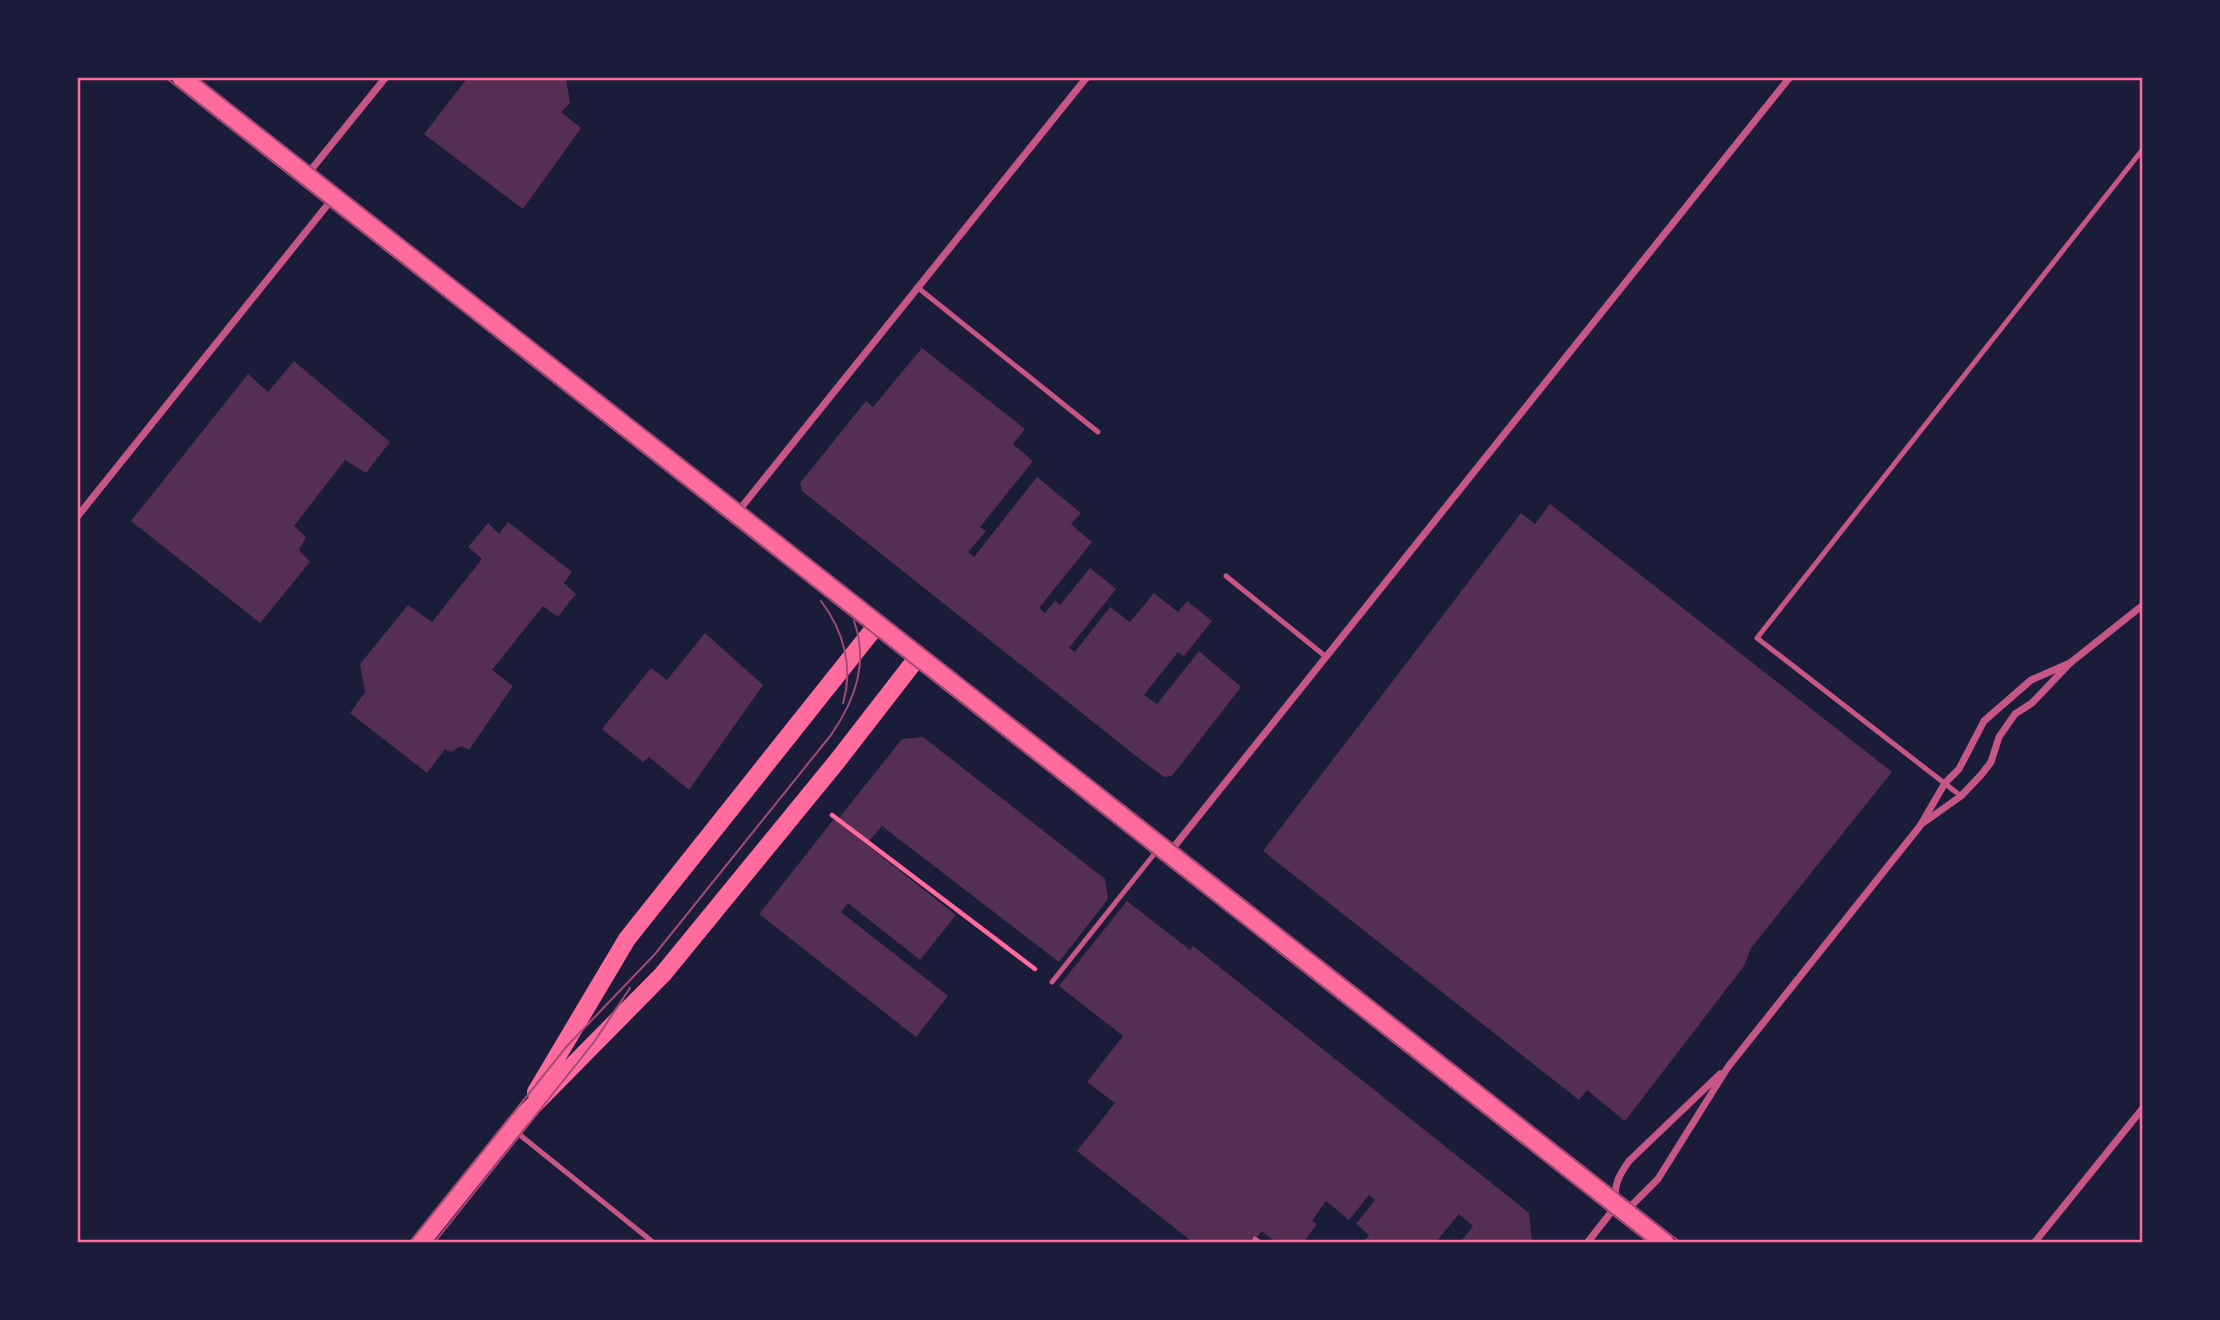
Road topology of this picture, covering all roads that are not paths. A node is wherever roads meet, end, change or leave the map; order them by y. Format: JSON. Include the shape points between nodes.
{"nodes":[{"id":1,"x":181,"y":77,"type":"edge"},
{"id":2,"x":386,"y":77,"type":"edge"},
{"id":3,"x":1087,"y":77,"type":"edge"},
{"id":4,"x":1790,"y":77,"type":"edge"},
{"id":5,"x":2143,"y":149,"type":"edge"},
{"id":6,"x":306,"y":176,"type":"junction"},
{"id":7,"x":334,"y":198,"type":"junction"},
{"id":8,"x":917,"y":287,"type":"junction"},
{"id":9,"x":1098,"y":432,"type":"dead end"},
{"id":10,"x":736,"y":514,"type":"junction"},
{"id":11,"x":77,"y":517,"type":"edge"},
{"id":12,"x":1226,"y":576,"type":"dead end"},
{"id":13,"x":2143,"y":605,"type":"edge"},
{"id":14,"x":876,"y":626,"type":"junction"},
{"id":15,"x":1325,"y":656,"type":"junction"},
{"id":16,"x":917,"y":658,"type":"junction"},
{"id":17,"x":2070,"y":663,"type":"junction"},
{"id":18,"x":1945,"y":783,"type":"junction"},
{"id":19,"x":1961,"y":796,"type":"junction"},
{"id":20,"x":1920,"y":826,"type":"junction"},
{"id":21,"x":1164,"y":850,"type":"junction"},
{"id":22,"x":1052,"y":982,"type":"road end"},
{"id":23,"x":1728,"y":1067,"type":"junction"},
{"id":24,"x":2143,"y":1108,"type":"edge"},
{"id":25,"x":516,"y":1124,"type":"junction"},
{"id":26,"x":1617,"y":1205,"type":"junction"},
{"id":27,"x":420,"y":1243,"type":"edge"},
{"id":28,"x":654,"y":1243,"type":"edge"},
{"id":29,"x":1587,"y":1243,"type":"edge"},
{"id":30,"x":1665,"y":1243,"type":"edge"},
{"id":31,"x":2034,"y":1243,"type":"edge"}],
"edges":[{"from":1,"to":6,"type":"main road"},
{"from":2,"to":6,"type":"street"},
{"from":3,"to":8,"type":"street"},
{"from":4,"to":15,"type":"street"},
{"from":5,"to":18,"type":"lane","via":[[1757,638]]},
{"from":6,"to":7,"type":"main road"},
{"from":7,"to":10,"type":"main road"},
{"from":7,"to":11,"type":"street"},
{"from":8,"to":9,"type":"lane"},
{"from":8,"to":10,"type":"street"},
{"from":10,"to":14,"type":"main road"},
{"from":12,"to":15,"type":"lane"},
{"from":13,"to":17,"type":"street"},
{"from":14,"to":16,"type":"main road"},
{"from":14,"to":25,"type":"main road","via":[[627,939]]},
{"from":15,"to":21,"type":"street"},
{"from":16,"to":21,"type":"main road"},
{"from":16,"to":25,"type":"main road","via":[[663,974]]},
{"from":17,"to":18,"type":"street","via":[[2031,680],[1998,706],[1959,769]]},
{"from":17,"to":19,"type":"street","via":[[2008,723],[1991,762]]},
{"from":18,"to":19,"type":"lane"},
{"from":18,"to":20,"type":"street"},
{"from":19,"to":20,"type":"street"},
{"from":20,"to":23,"type":"street"},
{"from":21,"to":22,"type":"lane"},
{"from":21,"to":26,"type":"main road"},
{"from":23,"to":26,"type":"street","via":[[1658,1179],[1632,1205]]},
{"from":23,"to":26,"type":"street","via":[[1629,1161],[1616,1184]]},
{"from":24,"to":31,"type":"street"},
{"from":25,"to":27,"type":"main road"},
{"from":25,"to":28,"type":"lane"},
{"from":26,"to":29,"type":"street"},
{"from":26,"to":30,"type":"main road"}]}
